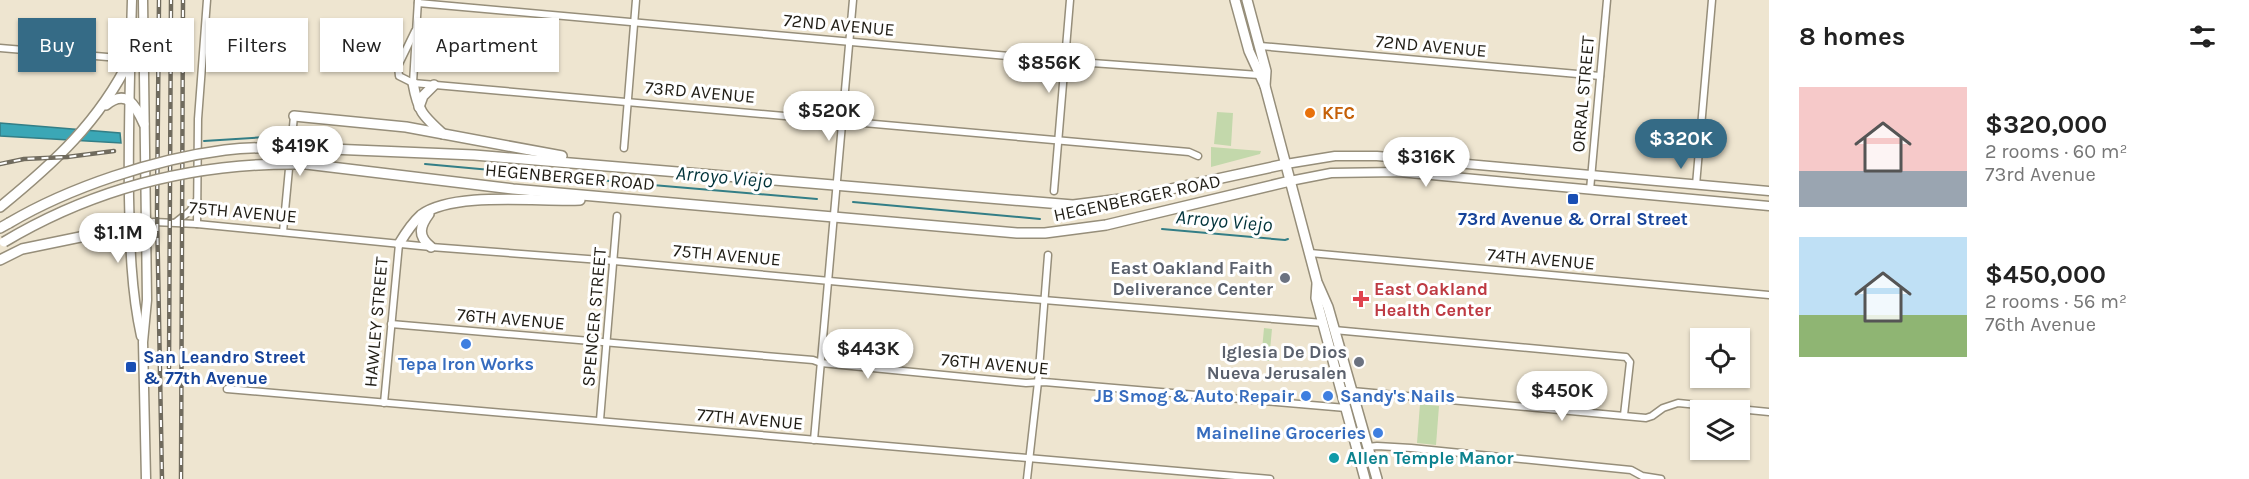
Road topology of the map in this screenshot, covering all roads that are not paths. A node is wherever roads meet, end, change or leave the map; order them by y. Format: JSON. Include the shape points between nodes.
{"nodes":[{"id":1,"x":132,"y":0,"type":"edge"},
{"id":2,"x":143,"y":0,"type":"edge"},
{"id":3,"x":207,"y":0,"type":"edge"},
{"id":4,"x":636,"y":0,"type":"edge"},
{"id":5,"x":853,"y":0,"type":"edge"},
{"id":6,"x":1070,"y":0,"type":"edge"},
{"id":7,"x":1235,"y":0,"type":"edge"},
{"id":8,"x":1247,"y":0,"type":"edge"},
{"id":9,"x":1607,"y":0,"type":"edge"},
{"id":10,"x":1712,"y":0,"type":"edge"},
{"id":11,"x":418,"y":2,"type":"edge"},
{"id":12,"x":131,"y":18,"type":"edge"},
{"id":13,"x":143,"y":18,"type":"edge"},
{"id":14,"x":416,"y":18,"type":"edge"},
{"id":15,"x":634,"y":22,"type":"junction"},
{"id":16,"x":415,"y":31,"type":"edge"},
{"id":17,"x":849,"y":41,"type":"junction"},
{"id":18,"x":1260,"y":46,"type":"junction"},
{"id":19,"x":0,"y":48,"type":"edge"},
{"id":20,"x":415,"y":56,"type":"edge"},
{"id":21,"x":108,"y":57,"type":"edge"},
{"id":22,"x":1064,"y":61,"type":"junction"},
{"id":23,"x":124,"y":72,"type":"edge"},
{"id":24,"x":129,"y":72,"type":"edge"},
{"id":25,"x":143,"y":72,"type":"edge"},
{"id":26,"x":1259,"y":75,"type":"junction"},
{"id":27,"x":1600,"y":76,"type":"junction"},
{"id":28,"x":413,"y":83,"type":"junction"},
{"id":29,"x":434,"y":85,"type":"junction"},
{"id":30,"x":1265,"y":86,"type":"junction"},
{"id":31,"x":128,"y":100,"type":"junction"},
{"id":32,"x":627,"y":102,"type":"junction"},
{"id":33,"x":419,"y":107,"type":"junction"},
{"id":34,"x":100,"y":110,"type":"junction"},
{"id":35,"x":294,"y":116,"type":"joint"},
{"id":36,"x":842,"y":120,"type":"junction"},
{"id":37,"x":144,"y":124,"type":"junction"},
{"id":38,"x":444,"y":136,"type":"junction"},
{"id":39,"x":1057,"y":141,"type":"junction"},
{"id":40,"x":624,"y":148,"type":"dead end"},
{"id":41,"x":1198,"y":156,"type":"dead end"},
{"id":42,"x":1286,"y":164,"type":"junction"},
{"id":43,"x":622,"y":166,"type":"junction"},
{"id":44,"x":1591,"y":175,"type":"junction"},
{"id":45,"x":1290,"y":181,"type":"junction"},
{"id":46,"x":837,"y":184,"type":"junction"},
{"id":47,"x":1696,"y":184,"type":"junction"},
{"id":48,"x":1590,"y":190,"type":"junction"},
{"id":49,"x":1054,"y":191,"type":"dead end"},
{"id":50,"x":1769,"y":191,"type":"edge"},
{"id":51,"x":620,"y":198,"type":"junction"},
{"id":52,"x":197,"y":200,"type":"junction"},
{"id":53,"x":1769,"y":206,"type":"edge"},
{"id":54,"x":0,"y":207,"type":"edge"},
{"id":55,"x":433,"y":209,"type":"junction"},
{"id":56,"x":617,"y":216,"type":"dead end"},
{"id":57,"x":834,"y":217,"type":"junction"},
{"id":58,"x":145,"y":223,"type":"junction"},
{"id":59,"x":175,"y":223,"type":"junction"},
{"id":60,"x":197,"y":224,"type":"junction"},
{"id":61,"x":129,"y":227,"type":"junction"},
{"id":62,"x":0,"y":228,"type":"edge"},
{"id":63,"x":283,"y":232,"type":"junction"},
{"id":64,"x":2,"y":244,"type":"edge"},
{"id":65,"x":399,"y":244,"type":"junction"},
{"id":66,"x":431,"y":247,"type":"junction"},
{"id":67,"x":1310,"y":253,"type":"junction"},
{"id":68,"x":1048,"y":255,"type":"dead end"},
{"id":69,"x":0,"y":260,"type":"edge"},
{"id":70,"x":614,"y":261,"type":"junction"},
{"id":71,"x":828,"y":281,"type":"junction"},
{"id":72,"x":1317,"y":282,"type":"junction"},
{"id":73,"x":1769,"y":295,"type":"edge"},
{"id":74,"x":1044,"y":300,"type":"junction"},
{"id":75,"x":1323,"y":323,"type":"junction"},
{"id":76,"x":391,"y":324,"type":"junction"},
{"id":77,"x":1334,"y":330,"type":"junction"},
{"id":78,"x":143,"y":342,"type":"junction"},
{"id":79,"x":606,"y":342,"type":"junction"},
{"id":80,"x":821,"y":363,"type":"junction"},
{"id":81,"x":1038,"y":382,"type":"junction"},
{"id":82,"x":227,"y":389,"type":"dead end"},
{"id":83,"x":1352,"y":391,"type":"junction"},
{"id":84,"x":384,"y":403,"type":"junction"},
{"id":85,"x":1346,"y":408,"type":"junction"},
{"id":86,"x":1769,"y":412,"type":"edge"},
{"id":87,"x":1624,"y":415,"type":"junction"},
{"id":88,"x":600,"y":420,"type":"junction"},
{"id":89,"x":814,"y":440,"type":"junction"},
{"id":90,"x":1368,"y":447,"type":"junction"},
{"id":91,"x":1029,"y":457,"type":"junction"},
{"id":92,"x":146,"y":479,"type":"edge"},
{"id":93,"x":1027,"y":479,"type":"edge"},
{"id":94,"x":1270,"y":479,"type":"edge"},
{"id":95,"x":1365,"y":479,"type":"edge"},
{"id":96,"x":1377,"y":479,"type":"edge"},
{"id":97,"x":1661,"y":479,"type":"edge"}],
"edges":[{"from":1,"to":12,"type":"main road"},
{"from":2,"to":13,"type":"main road"},
{"from":3,"to":52,"type":"street","via":[[198,119]]},
{"from":4,"to":15,"type":"street"},
{"from":5,"to":17,"type":"street"},
{"from":6,"to":22,"type":"street"},
{"from":7,"to":26,"type":"main road"},
{"from":8,"to":18,"type":"main road"},
{"from":9,"to":27,"type":"street","name":"ORRAL STREET"},
{"from":10,"to":47,"type":"street"},
{"from":11,"to":14,"type":"street"},
{"from":11,"to":15,"type":"street","name":"72ND AVENUE"},
{"from":15,"to":17,"type":"street","name":"72ND AVENUE"},
{"from":15,"to":32,"type":"street"},
{"from":16,"to":28,"type":"street","via":[[397,72]]},
{"from":17,"to":22,"type":"street","name":"72ND AVENUE"},
{"from":17,"to":36,"type":"street"},
{"from":18,"to":27,"type":"street","name":"72ND AVENUE"},
{"from":18,"to":30,"type":"main road"},
{"from":19,"to":21,"type":"street"},
{"from":20,"to":28,"type":"street"},
{"from":22,"to":26,"type":"street","name":"72ND AVENUE"},
{"from":22,"to":39,"type":"street"},
{"from":23,"to":34,"type":"main road"},
{"from":24,"to":31,"type":"main road"},
{"from":25,"to":37,"type":"main road"},
{"from":26,"to":30,"type":"main road"},
{"from":27,"to":44,"type":"street","name":"ORRAL STREET"},
{"from":28,"to":29,"type":"street","name":"73RD AVENUE"},
{"from":28,"to":33,"type":"main road"},
{"from":29,"to":32,"type":"street","name":"73RD AVENUE"},
{"from":29,"to":33,"type":"main road"},
{"from":30,"to":42,"type":"main road"},
{"from":31,"to":34,"type":"main road","via":[[116,98]]},
{"from":31,"to":37,"type":"main road"},
{"from":31,"to":61,"type":"main road"},
{"from":32,"to":36,"type":"street","name":"73RD AVENUE"},
{"from":32,"to":40,"type":"street"},
{"from":33,"to":38,"type":"main road","via":[[423,117]]},
{"from":34,"to":54,"type":"main road","via":[[51,164]]},
{"from":35,"to":38,"type":"main road","via":[[406,127]]},
{"from":35,"to":63,"type":"street"},
{"from":36,"to":39,"type":"street","name":"73RD AVENUE"},
{"from":36,"to":46,"type":"street"},
{"from":37,"to":58,"type":"main road"},
{"from":38,"to":43,"type":"main road"},
{"from":39,"to":41,"type":"street","name":"73RD AVENUE","via":[[1189,152]]},
{"from":39,"to":49,"type":"street"},
{"from":42,"to":44,"type":"main road","via":[[1335,156],[1377,156]]},
{"from":42,"to":45,"type":"main road"},
{"from":42,"to":46,"type":"main road","name":"HEGENBERGER ROAD","via":[[1129,198],[1073,205]]},
{"from":43,"to":46,"type":"main road","name":"HEGENBERGER ROAD"},
{"from":43,"to":62,"type":"main road","name":"HEGENBERGER ROAD","bridge":true,"via":[[307,148],[226,150],[120,175],[48,202]]},
{"from":44,"to":47,"type":"main road"},
{"from":44,"to":48,"type":"street","name":"ORRAL STREET"},
{"from":45,"to":48,"type":"main road","via":[[1338,172],[1399,172]]},
{"from":45,"to":57,"type":"main road","name":"HEGENBERGER ROAD","via":[[1106,225],[1045,233]]},
{"from":45,"to":67,"type":"main road"},
{"from":46,"to":57,"type":"street"},
{"from":47,"to":50,"type":"main road"},
{"from":48,"to":53,"type":"main road"},
{"from":51,"to":55,"type":"main road","via":[[468,201]]},
{"from":51,"to":57,"type":"main road","name":"HEGENBERGER ROAD"},
{"from":51,"to":64,"type":"main road","name":"HEGENBERGER ROAD","bridge":true,"via":[[306,164],[252,164],[153,180],[64,210]]},
{"from":52,"to":59,"type":"street"},
{"from":52,"to":60,"type":"street"},
{"from":55,"to":65,"type":"main road","via":[[412,224]]},
{"from":55,"to":66,"type":"main road","via":[[421,226],[422,238]]},
{"from":56,"to":70,"type":"street","name":"SPENCER STREET"},
{"from":57,"to":71,"type":"street"},
{"from":58,"to":59,"type":"street","name":"75TH AVENUE"},
{"from":58,"to":61,"type":"main road","name":"75TH AVENUE"},
{"from":58,"to":78,"type":"main road","via":[[147,300]]},
{"from":59,"to":60,"type":"street","name":"75TH AVENUE"},
{"from":60,"to":63,"type":"street","name":"75TH AVENUE"},
{"from":61,"to":69,"type":"main road","via":[[22,249]]},
{"from":61,"to":78,"type":"main road","via":[[134,299]]},
{"from":63,"to":65,"type":"street","name":"75TH AVENUE"},
{"from":65,"to":66,"type":"street","name":"75TH AVENUE"},
{"from":65,"to":76,"type":"street","name":"HAWLEY STREET"},
{"from":66,"to":70,"type":"street","name":"75TH AVENUE"},
{"from":67,"to":72,"type":"main road"},
{"from":67,"to":73,"type":"street","name":"74TH AVENUE"},
{"from":68,"to":74,"type":"street"},
{"from":70,"to":71,"type":"street","name":"75TH AVENUE"},
{"from":70,"to":79,"type":"street","name":"SPENCER STREET"},
{"from":71,"to":74,"type":"street","name":"75TH AVENUE"},
{"from":71,"to":80,"type":"street"},
{"from":72,"to":75,"type":"main road","via":[[1316,298]]},
{"from":72,"to":77,"type":"main road"},
{"from":74,"to":75,"type":"street","name":"75TH AVENUE"},
{"from":74,"to":81,"type":"street"},
{"from":75,"to":85,"type":"main road"},
{"from":76,"to":79,"type":"street","name":"76TH AVENUE"},
{"from":76,"to":84,"type":"street","name":"HAWLEY STREET"},
{"from":77,"to":83,"type":"main road"},
{"from":77,"to":87,"type":"street","via":[[1626,357],[1630,363]]},
{"from":78,"to":92,"type":"main road"},
{"from":79,"to":80,"type":"street","name":"76TH AVENUE"},
{"from":79,"to":88,"type":"street","name":"SPENCER STREET"},
{"from":80,"to":81,"type":"street","name":"76TH AVENUE"},
{"from":80,"to":89,"type":"street"},
{"from":81,"to":85,"type":"street","name":"76TH AVENUE"},
{"from":81,"to":91,"type":"street"},
{"from":82,"to":84,"type":"street","name":"77TH AVENUE"},
{"from":83,"to":87,"type":"street"},
{"from":83,"to":90,"type":"main road"},
{"from":84,"to":88,"type":"street","name":"77TH AVENUE"},
{"from":85,"to":95,"type":"main road"},
{"from":86,"to":87,"type":"street","via":[[1678,403],[1646,418]]},
{"from":88,"to":89,"type":"street","name":"77TH AVENUE"},
{"from":89,"to":91,"type":"street","name":"77TH AVENUE"},
{"from":90,"to":96,"type":"main road"},
{"from":90,"to":97,"type":"street","via":[[1630,470]]},
{"from":91,"to":93,"type":"street"},
{"from":91,"to":94,"type":"street","name":"77TH AVENUE"}]}
